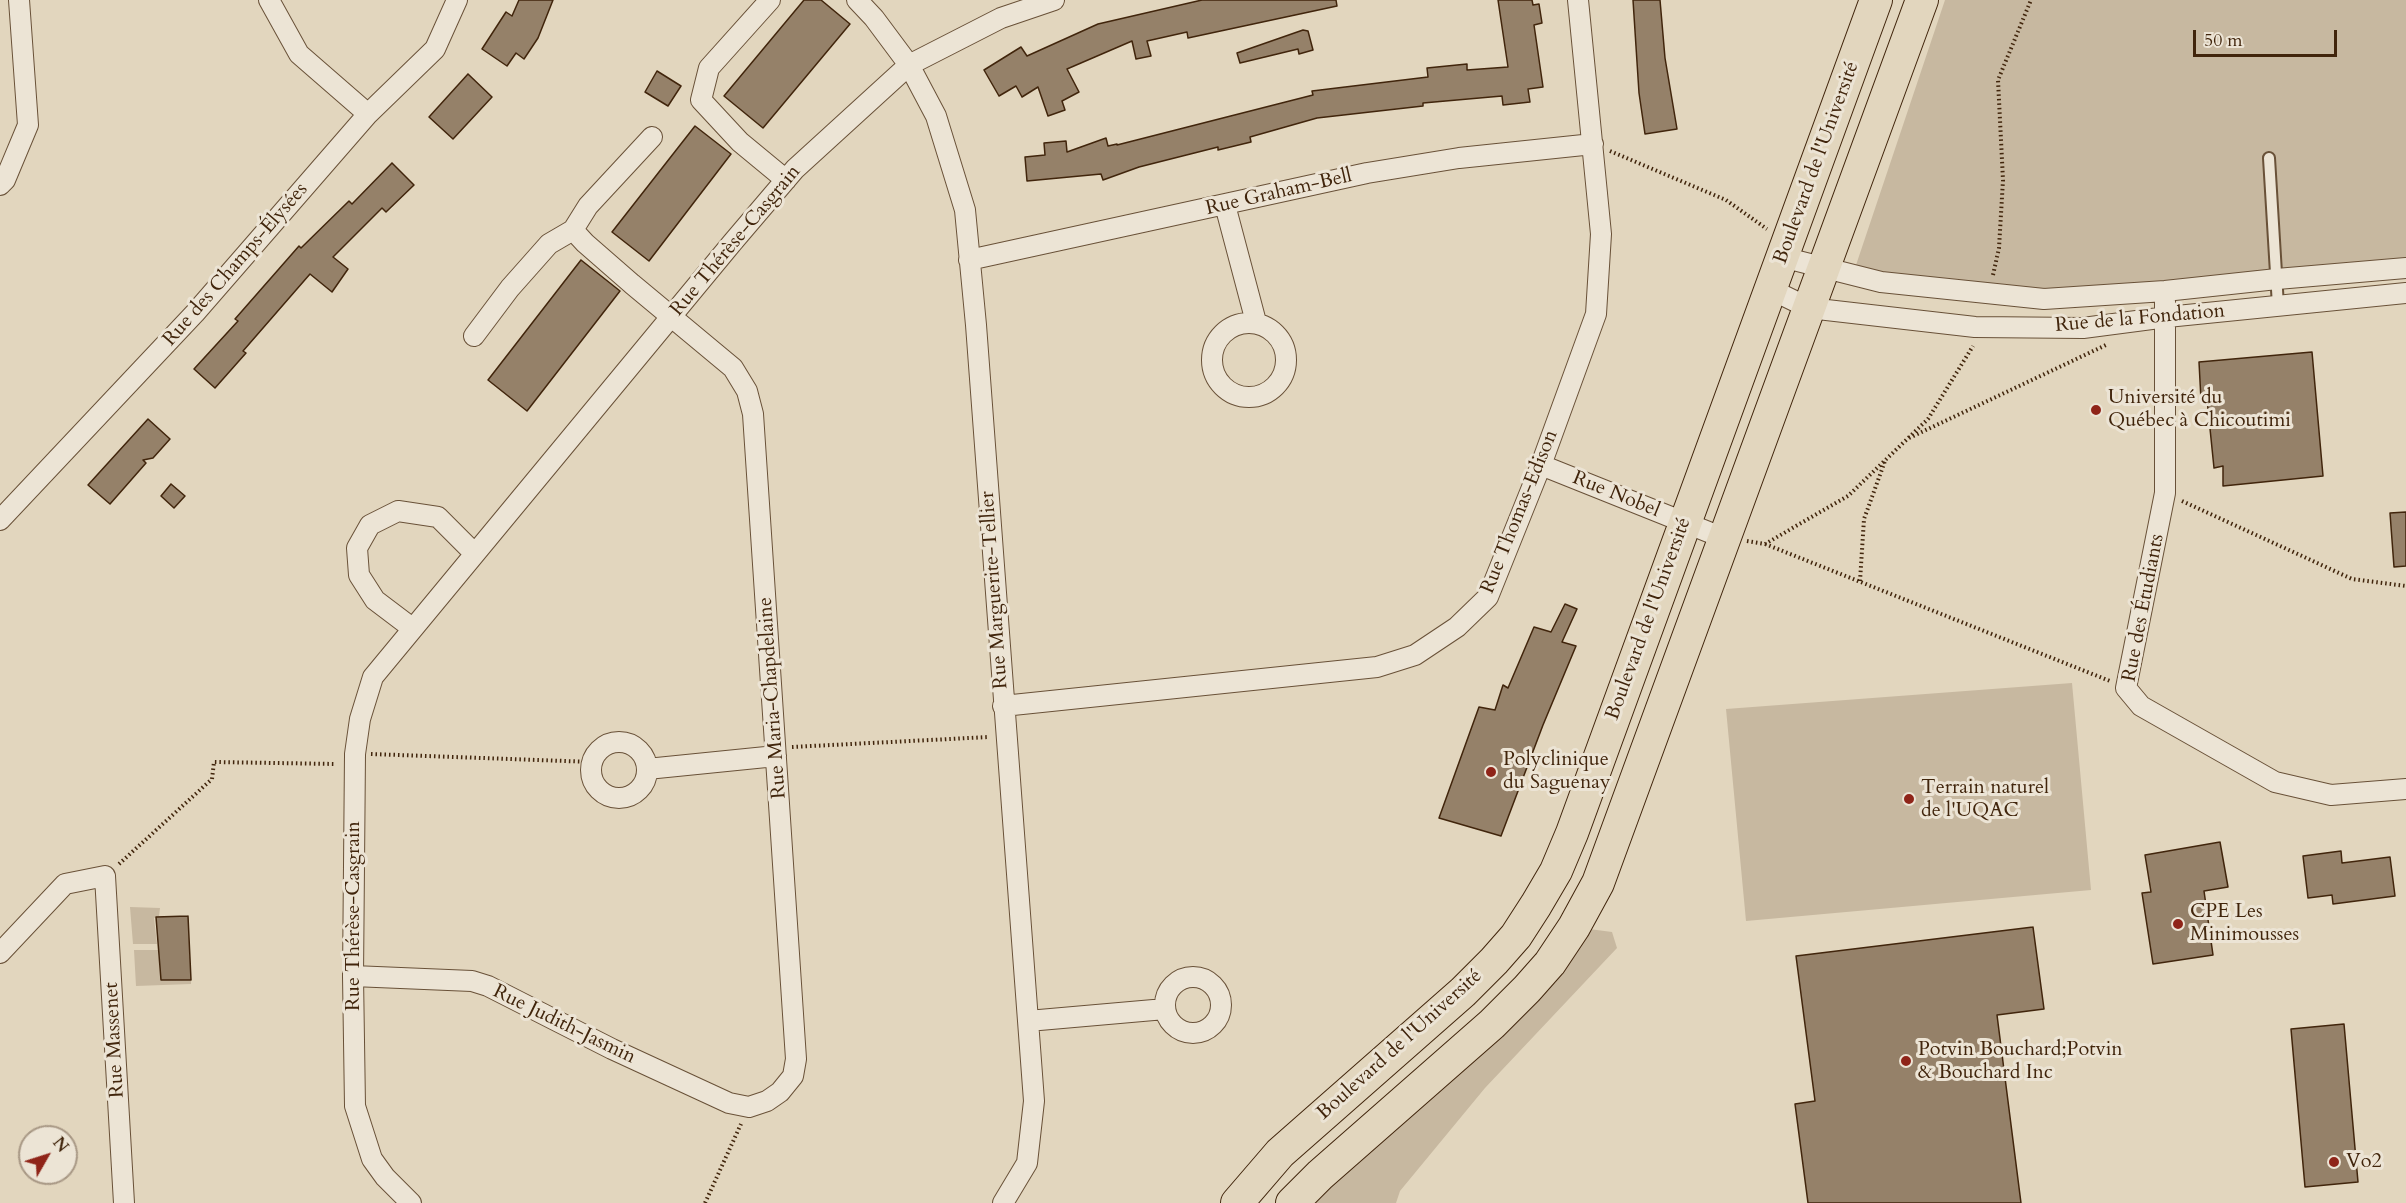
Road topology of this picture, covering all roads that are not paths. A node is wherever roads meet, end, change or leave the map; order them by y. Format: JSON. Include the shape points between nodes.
{"nodes":[{"id":1,"x":19,"y":0,"type":"edge"},
{"id":2,"x":269,"y":0,"type":"edge"},
{"id":3,"x":457,"y":0,"type":"edge"},
{"id":4,"x":770,"y":0,"type":"edge"},
{"id":5,"x":856,"y":0,"type":"edge"},
{"id":6,"x":1054,"y":0,"type":"edge"},
{"id":7,"x":1578,"y":0,"type":"edge"},
{"id":8,"x":1876,"y":0,"type":"edge"},
{"id":9,"x":1922,"y":0,"type":"edge"},
{"id":10,"x":909,"y":65,"type":"junction"},
{"id":11,"x":368,"y":114,"type":"junction"},
{"id":12,"x":651,"y":137,"type":"dead end"},
{"id":13,"x":1593,"y":144,"type":"junction"},
{"id":14,"x":2269,"y":158,"type":"dead end"},
{"id":15,"x":786,"y":180,"type":"junction"},
{"id":16,"x":0,"y":185,"type":"edge"},
{"id":17,"x":1225,"y":205,"type":"junction"},
{"id":18,"x":573,"y":230,"type":"junction"},
{"id":19,"x":1785,"y":250,"type":"junction"},
{"id":20,"x":969,"y":260,"type":"junction"},
{"id":21,"x":1824,"y":266,"type":"junction"},
{"id":22,"x":2406,"y":268,"type":"edge"},
{"id":23,"x":2277,"y":279,"type":"junction"},
{"id":24,"x":1770,"y":290,"type":"junction"},
{"id":25,"x":2165,"y":291,"type":"junction"},
{"id":26,"x":2406,"y":293,"type":"edge"},
{"id":27,"x":2278,"y":306,"type":"junction"},
{"id":28,"x":1809,"y":308,"type":"junction"},
{"id":29,"x":671,"y":316,"type":"junction"},
{"id":30,"x":2166,"y":317,"type":"junction"},
{"id":31,"x":1256,"y":322,"type":"dead end"},
{"id":32,"x":474,"y":336,"type":"dead end"},
{"id":33,"x":1541,"y":465,"type":"junction"},
{"id":34,"x":0,"y":520,"type":"edge"},
{"id":35,"x":1684,"y":524,"type":"junction"},
{"id":36,"x":1726,"y":539,"type":"junction"},
{"id":37,"x":474,"y":552,"type":"junction"},
{"id":38,"x":412,"y":628,"type":"junction"},
{"id":39,"x":1003,"y":705,"type":"junction"},
{"id":40,"x":777,"y":752,"type":"junction"},
{"id":41,"x":647,"y":768,"type":"junction"},
{"id":42,"x":2406,"y":789,"type":"edge"},
{"id":43,"x":0,"y":953,"type":"edge"},
{"id":44,"x":353,"y":976,"type":"junction"},
{"id":45,"x":1165,"y":1009,"type":"dead end"},
{"id":46,"x":1028,"y":1021,"type":"junction"},
{"id":47,"x":758,"y":1104,"type":"joint"},
{"id":48,"x":124,"y":1203,"type":"edge"},
{"id":49,"x":411,"y":1203,"type":"edge"},
{"id":50,"x":1003,"y":1203,"type":"edge"},
{"id":51,"x":1237,"y":1203,"type":"edge"},
{"id":52,"x":1292,"y":1203,"type":"edge"}],
"edges":[{"from":1,"to":16,"type":"street","via":[[28,125]]},
{"from":2,"to":11,"type":"street","via":[[299,54]]},
{"from":3,"to":11,"type":"street","name":"Rue des Champs-Élysées","via":[[435,48]]},
{"from":4,"to":15,"type":"street","via":[[709,68],[701,100],[740,142]]},
{"from":5,"to":10,"type":"street","name":"Rue Marguerite-Tellier"},
{"from":6,"to":10,"type":"street","name":"Rue Thérèse-Casgrain","via":[[1000,18]]},
{"from":7,"to":13,"type":"street","name":"Rue Thomas-Edison"},
{"from":8,"to":19,"type":"main road","name":"Boulevard de l'Université"},
{"from":9,"to":21,"type":"main road"},
{"from":10,"to":15,"type":"street","name":"Rue Thérèse-Casgrain"},
{"from":10,"to":20,"type":"street","name":"Rue Marguerite-Tellier","via":[[936,116],[965,210]]},
{"from":11,"to":34,"type":"street","name":"Rue des Champs-Élysées","via":[[195,313]]},
{"from":12,"to":18,"type":"street","via":[[588,206]]},
{"from":13,"to":17,"type":"street","name":"Rue Graham-Bell","via":[[1459,158],[1367,173]]},
{"from":13,"to":33,"type":"street","name":"Rue Thomas-Edison","via":[[1601,234],[1596,314]]},
{"from":14,"to":23,"type":"lane"},
{"from":15,"to":29,"type":"street","name":"Rue Thérèse-Casgrain"},
{"from":17,"to":20,"type":"street","name":"Rue Graham-Bell"},
{"from":17,"to":31,"type":"street"},
{"from":18,"to":29,"type":"street","name":"Rue Maria-Chapdelaine"},
{"from":18,"to":32,"type":"street","via":[[549,244]]},
{"from":19,"to":21,"type":"street","name":"Rue de la Fondation"},
{"from":19,"to":24,"type":"main road","name":"Boulevard de l'Université"},
{"from":20,"to":39,"type":"street","name":"Rue Marguerite-Tellier"},
{"from":21,"to":25,"type":"street","name":"Rue de la Fondation","via":[[1881,282],[2044,299]]},
{"from":21,"to":28,"type":"main road"},
{"from":22,"to":23,"type":"street","name":"Rue de la Fondation"},
{"from":23,"to":25,"type":"street","name":"Rue de la Fondation"},
{"from":23,"to":27,"type":"lane"},
{"from":24,"to":28,"type":"street","name":"Rue de la Fondation"},
{"from":24,"to":35,"type":"main road","name":"Boulevard de l'Université"},
{"from":25,"to":30,"type":"street","name":"Rue des Étudiants"},
{"from":26,"to":27,"type":"street","name":"Rue de la Fondation"},
{"from":27,"to":30,"type":"street","name":"Rue de la Fondation"},
{"from":28,"to":30,"type":"street","name":"Rue de la Fondation","via":[[1984,327],[2083,328]]},
{"from":28,"to":36,"type":"main road"},
{"from":29,"to":37,"type":"street","name":"Rue Thérèse-Casgrain"},
{"from":29,"to":40,"type":"street","name":"Rue Maria-Chapdelaine","via":[[733,368],[747,392],[753,414]]},
{"from":30,"to":42,"type":"street","name":"Rue des Étudiants","via":[[2165,493],[2126,688],[2141,706],[2275,782],[2331,795]]},
{"from":33,"to":35,"type":"street","name":"Rue Nobel"},
{"from":33,"to":39,"type":"street","name":"Rue Thomas-Edison","via":[[1488,597],[1457,627],[1415,655],[1377,667]]},
{"from":35,"to":36,"type":"street","name":"Rue Nobel"},
{"from":35,"to":51,"type":"main road","name":"Boulevard de l'Université","via":[[1572,832],[1556,871],[1516,936],[1463,992],[1280,1153]]},
{"from":36,"to":52,"type":"main road","via":[[1598,883],[1574,927],[1550,963],[1492,1024]]},
{"from":37,"to":38,"type":"street","name":"Rue Thérèse-Casgrain"},
{"from":37,"to":38,"type":"street","via":[[438,517],[398,511],[370,525],[357,548],[359,575],[375,600]]},
{"from":38,"to":44,"type":"street","name":"Rue Thérèse-Casgrain","via":[[373,677],[360,719],[355,759]]},
{"from":39,"to":46,"type":"street","name":"Rue Marguerite-Tellier"},
{"from":40,"to":41,"type":"street"},
{"from":40,"to":47,"type":"street","name":"Rue Maria-Chapdelaine","via":[[796,1059],[793,1076],[780,1092]]},
{"from":41,"to":41,"type":"street","via":[[637,792],[620,798],[597,787],[592,762],[604,746],[623,742],[640,751]]},
{"from":43,"to":48,"type":"street","name":"Rue Massenet","via":[[65,884],[105,876]]},
{"from":44,"to":47,"type":"street","name":"Rue Judith-Jasmin","via":[[472,981],[729,1103]]},
{"from":44,"to":49,"type":"street","name":"Rue Thérèse-Casgrain","via":[[355,1106],[372,1159]]},
{"from":45,"to":46,"type":"street"},
{"from":46,"to":50,"type":"street","name":"Rue Marguerite-Tellier","via":[[1034,1101],[1027,1163]]}]}
